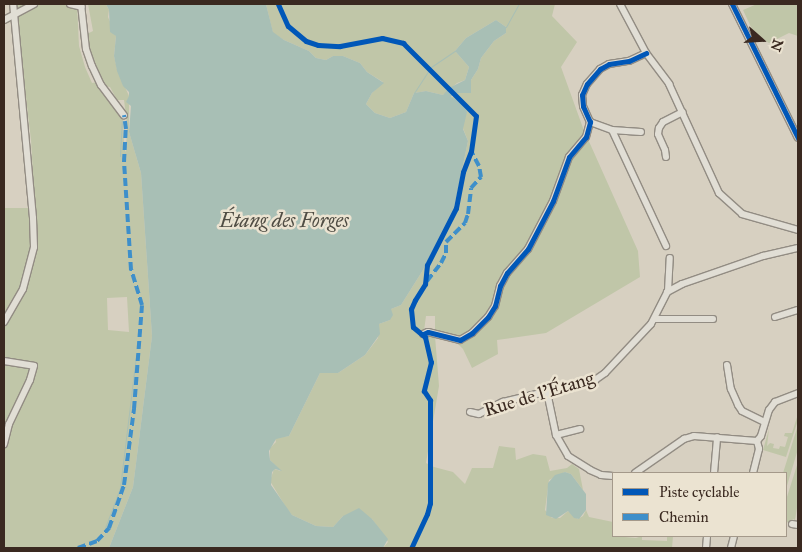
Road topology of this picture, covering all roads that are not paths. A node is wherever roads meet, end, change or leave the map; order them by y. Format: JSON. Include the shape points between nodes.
{"nodes":[{"id":1,"x":13,"y":4,"type":"edge"},
{"id":2,"x":34,"y":4,"type":"edge"},
{"id":3,"x":70,"y":4,"type":"edge"},
{"id":4,"x":620,"y":4,"type":"edge"},
{"id":5,"x":732,"y":4,"type":"edge"},
{"id":6,"x":82,"y":5,"type":"edge"},
{"id":7,"x":14,"y":15,"type":"junction"},
{"id":8,"x":4,"y":20,"type":"edge"},
{"id":9,"x":646,"y":53,"type":"junction"},
{"id":10,"x":683,"y":112,"type":"junction"},
{"id":11,"x":124,"y":114,"type":"dead end"},
{"id":12,"x":590,"y":122,"type":"junction"},
{"id":13,"x":612,"y":130,"type":"junction"},
{"id":14,"x":641,"y":132,"type":"dead end"},
{"id":15,"x":798,"y":138,"type":"edge"},
{"id":16,"x":666,"y":157,"type":"dead end"},
{"id":17,"x":798,"y":230,"type":"edge"},
{"id":18,"x":666,"y":246,"type":"dead end"},
{"id":19,"x":798,"y":248,"type":"edge"},
{"id":20,"x":670,"y":258,"type":"dead end"},
{"id":21,"x":668,"y":291,"type":"junction"},
{"id":22,"x":798,"y":310,"type":"edge"},
{"id":23,"x":775,"y":317,"type":"dead end"},
{"id":24,"x":655,"y":319,"type":"junction"},
{"id":25,"x":714,"y":319,"type":"dead end"},
{"id":26,"x":4,"y":322,"type":"edge"},
{"id":27,"x":426,"y":333,"type":"dead end"},
{"id":28,"x":4,"y":361,"type":"edge"},
{"id":29,"x":727,"y":365,"type":"dead end"},
{"id":30,"x":547,"y":392,"type":"junction"},
{"id":31,"x":798,"y":392,"type":"edge"},
{"id":32,"x":470,"y":412,"type":"dead end"},
{"id":33,"x":765,"y":422,"type":"junction"},
{"id":34,"x":580,"y":429,"type":"dead end"},
{"id":35,"x":556,"y":435,"type":"junction"},
{"id":36,"x":717,"y":437,"type":"junction"},
{"id":37,"x":757,"y":440,"type":"junction"},
{"id":38,"x":4,"y":444,"type":"edge"},
{"id":39,"x":635,"y":472,"type":"edge"},
{"id":40,"x":714,"y":472,"type":"edge"},
{"id":41,"x":753,"y":472,"type":"edge"},
{"id":42,"x":612,"y":476,"type":"edge"}],
"edges":[{"from":1,"to":7,"type":"street"},
{"from":2,"to":7,"type":"street"},
{"from":3,"to":6,"type":"street"},
{"from":4,"to":9,"type":"street"},
{"from":5,"to":15,"type":"street"},
{"from":6,"to":11,"type":"street","via":[[86,49],[92,66],[101,85]]},
{"from":7,"to":8,"type":"street"},
{"from":7,"to":26,"type":"street","via":[[34,247],[23,289]]},
{"from":9,"to":10,"type":"street","via":[[669,84]]},
{"from":9,"to":12,"type":"street","via":[[629,61],[609,64],[587,84],[582,106]]},
{"from":10,"to":16,"type":"street","via":[[663,122],[659,128]]},
{"from":10,"to":17,"type":"street","via":[[725,200],[742,214]]},
{"from":12,"to":13,"type":"street"},
{"from":12,"to":27,"type":"street","via":[[586,137],[569,157],[553,201],[528,249],[507,273],[488,317],[460,340]]},
{"from":13,"to":14,"type":"street"},
{"from":13,"to":18,"type":"street"},
{"from":19,"to":21,"type":"street","via":[[763,256]]},
{"from":20,"to":21,"type":"street"},
{"from":21,"to":24,"type":"street","name":"Rue de l'Étang"},
{"from":22,"to":23,"type":"street"},
{"from":24,"to":25,"type":"street"},
{"from":24,"to":30,"type":"street","name":"Rue de l'Étang","via":[[595,380]]},
{"from":28,"to":38,"type":"street","via":[[34,366],[9,424]]},
{"from":29,"to":33,"type":"street","via":[[731,389],[742,411]]},
{"from":30,"to":32,"type":"street","name":"Rue de l'Étang","via":[[503,402],[479,414]]},
{"from":30,"to":35,"type":"street"},
{"from":31,"to":33,"type":"street","via":[[775,402]]},
{"from":33,"to":37,"type":"street","via":[[762,436]]},
{"from":34,"to":35,"type":"street"},
{"from":35,"to":42,"type":"street","via":[[568,456],[581,466]]},
{"from":36,"to":37,"type":"street"},
{"from":36,"to":39,"type":"street","via":[[684,439]]},
{"from":36,"to":40,"type":"street"},
{"from":37,"to":41,"type":"street","via":[[760,449]]}]}
